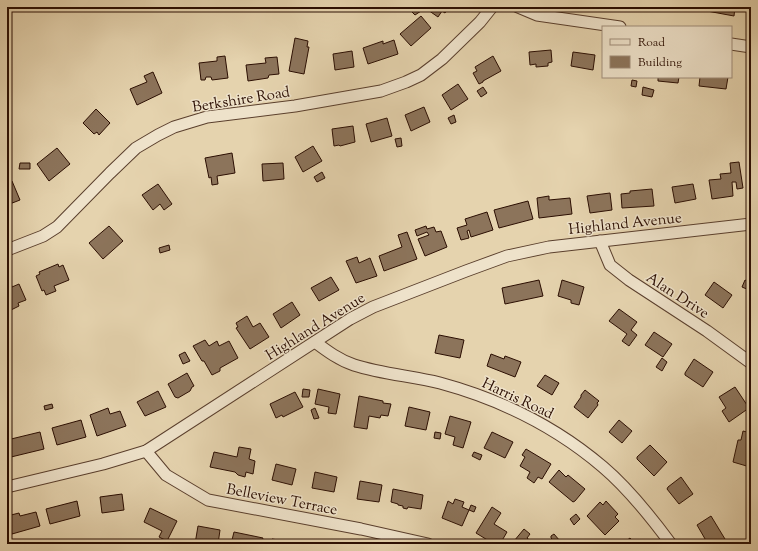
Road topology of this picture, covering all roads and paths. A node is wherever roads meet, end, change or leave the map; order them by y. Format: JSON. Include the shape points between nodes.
{"nodes":[{"id":1,"x":492,"y":7,"type":"edge"},
{"id":2,"x":518,"y":7,"type":"edge"},
{"id":3,"x":614,"y":26,"type":"edge"},
{"id":4,"x":732,"y":44,"type":"edge"},
{"id":5,"x":751,"y":47,"type":"edge"},
{"id":6,"x":751,"y":224,"type":"edge"},
{"id":7,"x":600,"y":241,"type":"junction"},
{"id":8,"x":7,"y":250,"type":"edge"},
{"id":9,"x":315,"y":342,"type":"junction"},
{"id":10,"x":751,"y":363,"type":"edge"},
{"id":11,"x":146,"y":451,"type":"junction"},
{"id":12,"x":7,"y":488,"type":"edge"},
{"id":13,"x":428,"y":544,"type":"edge"},
{"id":14,"x":671,"y":544,"type":"edge"}],
"edges":[{"from":1,"to":8,"type":"street","name":"Berkshire Road","via":[[442,59],[421,75],[406,82],[374,92],[295,106],[207,117],[158,134],[136,148],[57,227],[43,236]]},
{"from":2,"to":3,"type":"street","via":[[537,14]]},
{"from":4,"to":5,"type":"street"},
{"from":6,"to":7,"type":"street","name":"Highland Avenue"},
{"from":7,"to":9,"type":"street","name":"Highland Avenue","via":[[549,247],[507,256],[373,307]]},
{"from":7,"to":10,"type":"street","name":"Alan Drive","via":[[610,264],[629,280]]},
{"from":9,"to":11,"type":"street","name":"Highland Avenue"},
{"from":9,"to":14,"type":"street","name":"Harris Road","via":[[353,365],[466,391],[499,402],[545,427],[572,443],[603,467],[629,493]]},
{"from":11,"to":12,"type":"street","name":"Highland Avenue"},
{"from":11,"to":13,"type":"street","name":"Belleview Terrace","via":[[166,475],[208,500]]}]}
